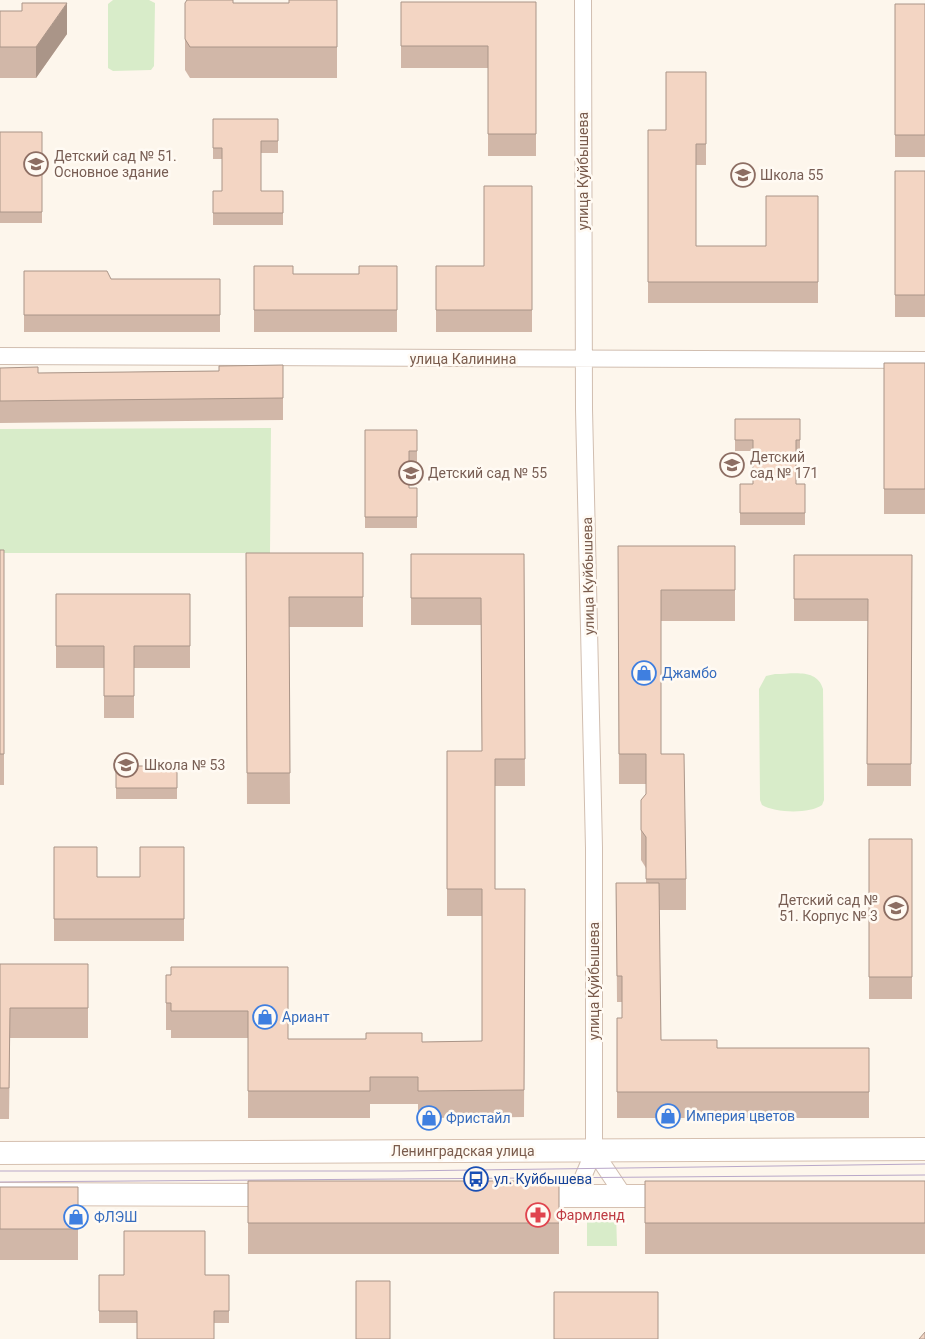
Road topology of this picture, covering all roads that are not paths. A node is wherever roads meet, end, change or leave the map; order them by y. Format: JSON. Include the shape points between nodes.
{"nodes":[{"id":1,"x":583,"y":0,"type":"edge"},
{"id":2,"x":0,"y":356,"type":"edge"},
{"id":3,"x":585,"y":360,"type":"junction"},
{"id":4,"x":925,"y":360,"type":"edge"},
{"id":5,"x":925,"y":1149,"type":"edge"},
{"id":6,"x":594,"y":1151,"type":"junction"},
{"id":7,"x":0,"y":1153,"type":"edge"},
{"id":8,"x":0,"y":1194,"type":"edge"},
{"id":9,"x":302,"y":1195,"type":"edge"},
{"id":10,"x":506,"y":1196,"type":"edge"},
{"id":11,"x":574,"y":1196,"type":"junction"},
{"id":12,"x":624,"y":1196,"type":"junction"},
{"id":13,"x":701,"y":1196,"type":"edge"}],
"edges":[{"from":1,"to":3,"type":"street","name":"улица Куйбышева"},
{"from":2,"to":3,"type":"street","name":"улица Калинина"},
{"from":3,"to":4,"type":"street","name":"улица Калинина"},
{"from":3,"to":6,"type":"street","name":"улица Куйбышева","via":[[594,848]]},
{"from":5,"to":6,"type":"main road","name":"Ленинградская улица"},
{"from":6,"to":7,"type":"main road","name":"Ленинградская улица"},
{"from":6,"to":11,"type":"street","name":"улица Куйбышева"},
{"from":6,"to":12,"type":"street"},
{"from":8,"to":9,"type":"main road"},
{"from":10,"to":11,"type":"main road"},
{"from":11,"to":12,"type":"main road"},
{"from":12,"to":13,"type":"main road"}]}
